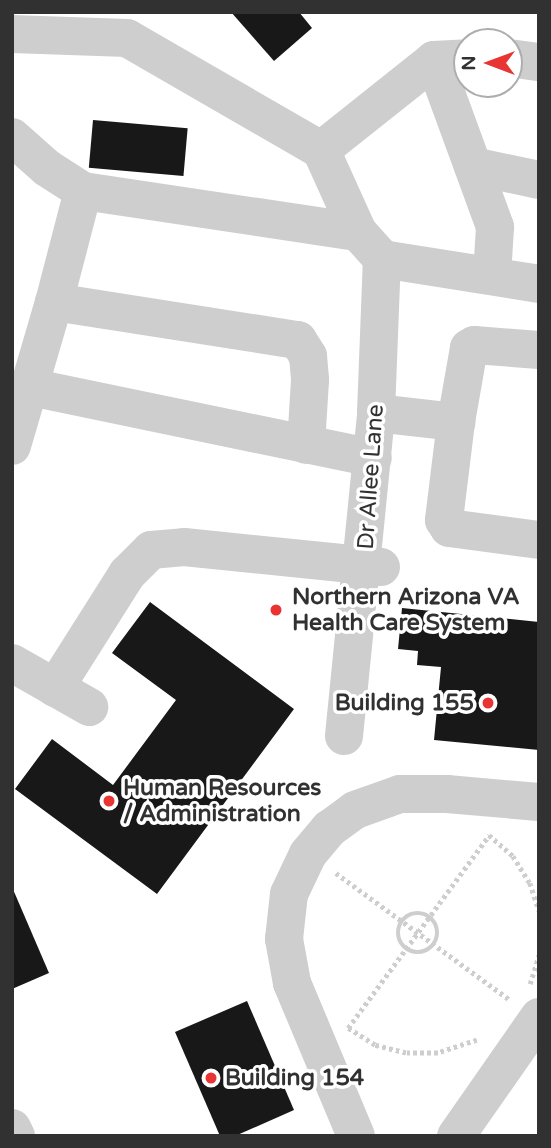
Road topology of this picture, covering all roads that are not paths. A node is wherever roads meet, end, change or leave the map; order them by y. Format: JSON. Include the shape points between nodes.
{"nodes":[{"id":1,"x":12,"y":34,"type":"edge"},
{"id":2,"x":451,"y":60,"type":"edge"},
{"id":3,"x":12,"y":137,"type":"edge"},
{"id":4,"x":321,"y":150,"type":"junction"},
{"id":5,"x":473,"y":166,"type":"junction"},
{"id":6,"x":539,"y":180,"type":"edge"},
{"id":7,"x":83,"y":191,"type":"junction"},
{"id":8,"x":370,"y":246,"type":"junction"},
{"id":9,"x":492,"y":276,"type":"junction"},
{"id":10,"x":539,"y":284,"type":"edge"},
{"id":11,"x":54,"y":302,"type":"junction"},
{"id":12,"x":539,"y":350,"type":"edge"},
{"id":13,"x":30,"y":387,"type":"junction"},
{"id":14,"x":376,"y":413,"type":"junction"},
{"id":15,"x":456,"y":422,"type":"junction"},
{"id":16,"x":306,"y":445,"type":"junction"},
{"id":17,"x":12,"y":446,"type":"edge"},
{"id":18,"x":373,"y":458,"type":"junction"},
{"id":19,"x":539,"y":540,"type":"edge"},
{"id":20,"x":372,"y":566,"type":"junction"},
{"id":21,"x":12,"y":663,"type":"edge"},
{"id":22,"x":55,"y":688,"type":"junction"},
{"id":23,"x":89,"y":707,"type":"dead end"},
{"id":24,"x":344,"y":736,"type":"dead end"},
{"id":25,"x":539,"y":802,"type":"edge"},
{"id":26,"x":528,"y":1003,"type":"edge"},
{"id":27,"x":12,"y":1128,"type":"edge"},
{"id":28,"x":16,"y":1136,"type":"edge"},
{"id":29,"x":356,"y":1136,"type":"edge"},
{"id":30,"x":456,"y":1136,"type":"edge"}],
"edges":[{"from":1,"to":4,"type":"lane","via":[[127,38]]},
{"from":2,"to":4,"type":"lane"},
{"from":2,"to":5,"type":"lane"},
{"from":3,"to":7,"type":"lane"},
{"from":4,"to":8,"type":"lane"},
{"from":5,"to":6,"type":"lane"},
{"from":5,"to":9,"type":"lane","via":[[495,227]]},
{"from":7,"to":8,"type":"lane"},
{"from":7,"to":11,"type":"lane"},
{"from":8,"to":9,"type":"lane"},
{"from":8,"to":14,"type":"lane","name":"Dr Allee Lane"},
{"from":9,"to":10,"type":"lane"},
{"from":11,"to":13,"type":"lane"},
{"from":11,"to":16,"type":"lane","via":[[298,340],[308,356],[310,380]]},
{"from":12,"to":15,"type":"lane","via":[[469,348]]},
{"from":13,"to":16,"type":"lane"},
{"from":13,"to":17,"type":"lane"},
{"from":14,"to":15,"type":"lane"},
{"from":14,"to":18,"type":"lane","name":"Dr Allee Lane"},
{"from":15,"to":19,"type":"lane","via":[[444,520],[449,528]]},
{"from":16,"to":18,"type":"lane"},
{"from":18,"to":20,"type":"lane","name":"Dr Allee Lane"},
{"from":20,"to":22,"type":"lane","via":[[184,547],[151,550],[127,574]]},
{"from":20,"to":24,"type":"lane","name":"Dr Allee Lane"},
{"from":21,"to":22,"type":"lane"},
{"from":22,"to":23,"type":"lane"},
{"from":25,"to":29,"type":"lane","via":[[400,794],[355,810],[308,854],[289,894],[284,939],[292,984]]},
{"from":26,"to":30,"type":"lane"},
{"from":27,"to":28,"type":"lane"}]}
